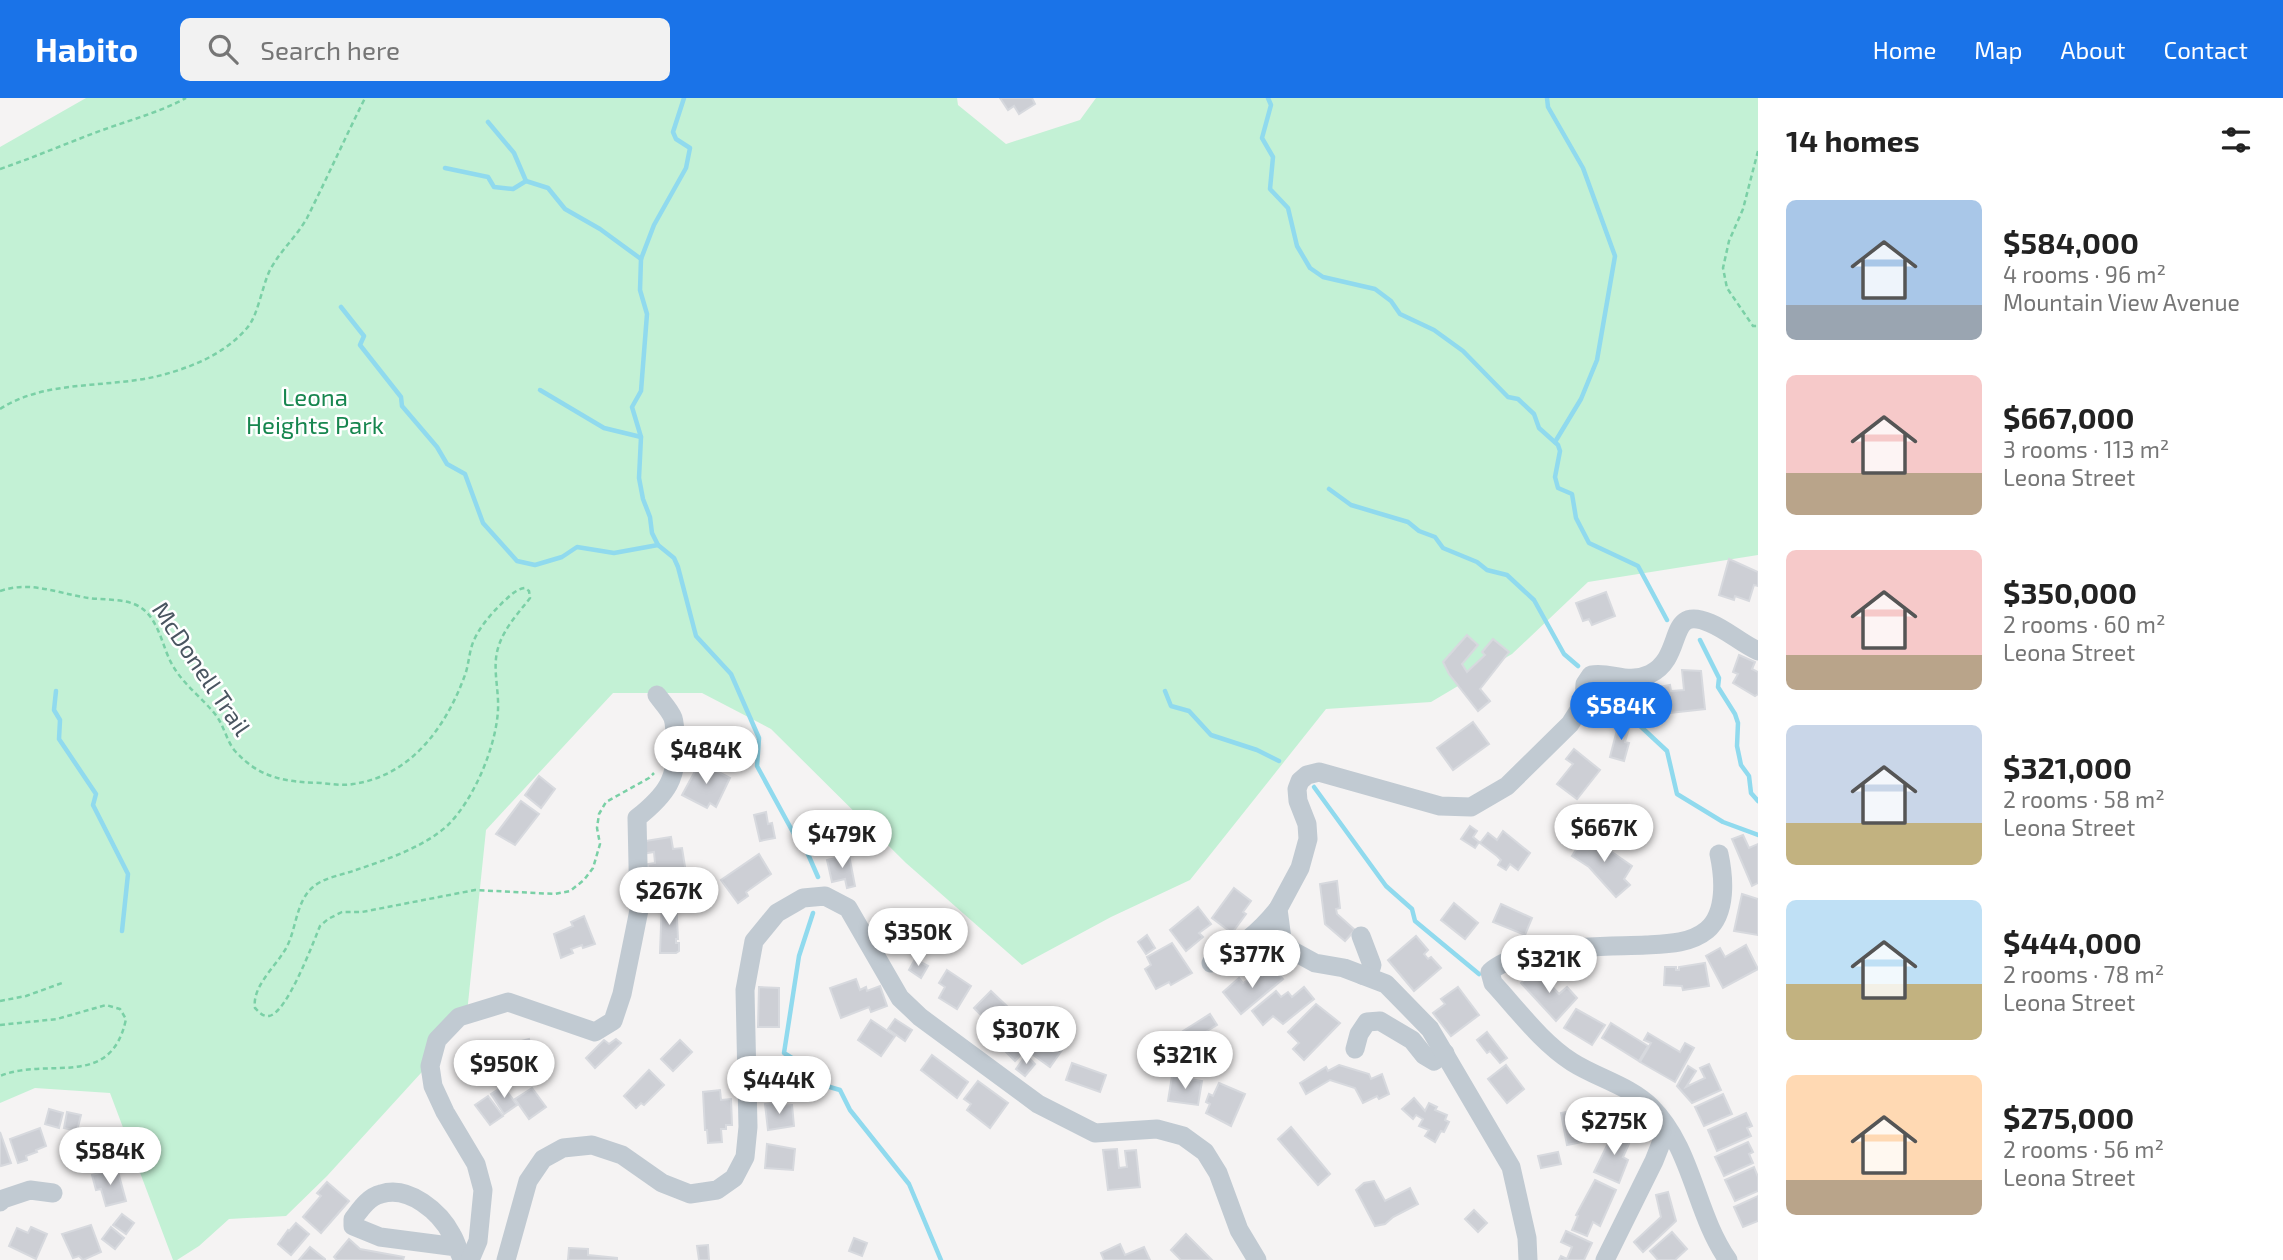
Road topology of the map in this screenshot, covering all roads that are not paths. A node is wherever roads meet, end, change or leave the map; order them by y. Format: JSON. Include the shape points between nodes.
{"nodes":[{"id":1,"x":1758,"y":650,"type":"edge"},
{"id":2,"x":657,"y":695,"type":"dead end"},
{"id":3,"x":1719,"y":854,"type":"dead end"},
{"id":4,"x":1278,"y":909,"type":"junction"},
{"id":5,"x":1361,"y":936,"type":"dead end"},
{"id":6,"x":1211,"y":964,"type":"dead end"},
{"id":7,"x":1362,"y":975,"type":"junction"},
{"id":8,"x":1355,"y":1049,"type":"dead end"},
{"id":9,"x":1445,"y":1053,"type":"junction"},
{"id":10,"x":1667,"y":1128,"type":"junction"},
{"id":11,"x":53,"y":1193,"type":"dead end"},
{"id":12,"x":0,"y":1202,"type":"edge"},
{"id":13,"x":463,"y":1256,"type":"edge"},
{"id":14,"x":506,"y":1260,"type":"edge"},
{"id":15,"x":1257,"y":1260,"type":"edge"},
{"id":16,"x":1528,"y":1260,"type":"edge"},
{"id":17,"x":1605,"y":1260,"type":"edge"},
{"id":18,"x":1728,"y":1260,"type":"edge"}],
"edges":[{"from":1,"to":4,"type":"street","via":[[1713,624],[1692,618],[1684,621],[1671,654],[1651,673],[1623,679],[1591,675],[1585,684],[1584,702],[1570,724],[1507,786],[1471,807],[1440,806],[1319,772],[1307,775],[1297,789],[1308,839],[1300,868]]},
{"from":2,"to":13,"type":"street","via":[[673,718],[677,755],[667,789],[637,818],[639,910],[613,1021],[595,1032],[508,1002],[459,1017],[437,1040],[430,1066],[433,1086],[476,1164],[483,1190],[478,1241]]},
{"from":3,"to":10,"type":"street","via":[[1724,876],[1719,908],[1709,928],[1694,938],[1547,951],[1499,964],[1490,972],[1493,983],[1553,1050],[1633,1094],[1651,1107]]},
{"from":4,"to":6,"type":"street","via":[[1247,943]]},
{"from":4,"to":7,"type":"street","via":[[1282,939],[1293,951],[1315,963]]},
{"from":5,"to":7,"type":"street","via":[[1372,965]]},
{"from":7,"to":9,"type":"street","via":[[1387,984],[1430,1029]]},
{"from":8,"to":9,"type":"street","via":[[1367,1022],[1380,1021],[1412,1040],[1434,1061]]},
{"from":9,"to":16,"type":"street","via":[[1511,1167]]},
{"from":10,"to":17,"type":"street"},
{"from":10,"to":18,"type":"street"},
{"from":11,"to":12,"type":"street","via":[[30,1190]]},
{"from":13,"to":13,"type":"street","via":[[380,1237],[353,1227],[353,1220],[365,1203],[381,1194],[412,1197],[431,1208],[448,1227]]},
{"from":14,"to":15,"type":"street","via":[[528,1181],[543,1160],[564,1148],[592,1145],[622,1155],[662,1182],[690,1194],[717,1190],[734,1178],[745,1157],[748,1127],[746,990],[754,941],[777,913],[803,898],[825,896],[848,908],[900,998],[1038,1104],[1095,1133],[1157,1129],[1183,1136],[1205,1152]]}]}
